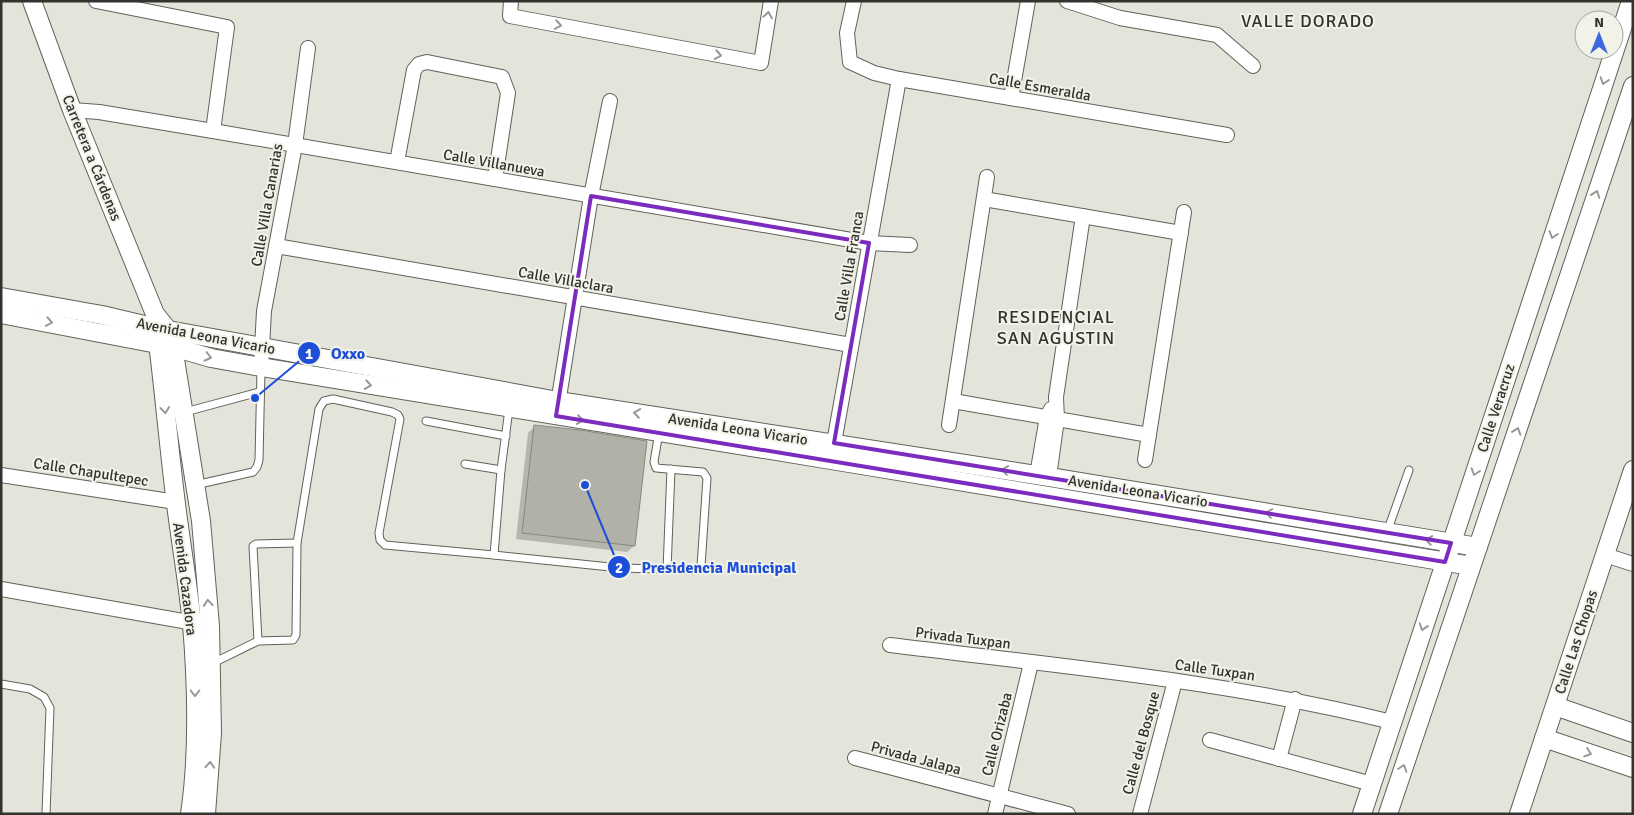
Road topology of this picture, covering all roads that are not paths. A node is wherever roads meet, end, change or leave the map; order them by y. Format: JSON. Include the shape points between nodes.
{"nodes":[{"id":1,"x":32,"y":1,"type":"edge"},
{"id":2,"x":96,"y":1,"type":"edge"},
{"id":3,"x":511,"y":1,"type":"edge"},
{"id":4,"x":771,"y":1,"type":"edge"},
{"id":5,"x":854,"y":1,"type":"edge"},
{"id":6,"x":1028,"y":1,"type":"edge"},
{"id":7,"x":1067,"y":1,"type":"edge"},
{"id":8,"x":1631,"y":1,"type":"edge"},
{"id":9,"x":308,"y":48,"type":"dead end"},
{"id":10,"x":1253,"y":66,"type":"dead end"},
{"id":11,"x":899,"y":79,"type":"junction"},
{"id":12,"x":1633,"y":86,"type":"edge"},
{"id":13,"x":1011,"y":98,"type":"junction"},
{"id":14,"x":610,"y":101,"type":"dead end"},
{"id":15,"x":72,"y":110,"type":"junction"},
{"id":16,"x":213,"y":131,"type":"junction"},
{"id":17,"x":1227,"y":135,"type":"dead end"},
{"id":18,"x":295,"y":145,"type":"junction"},
{"id":19,"x":1580,"y":155,"type":"junction"},
{"id":20,"x":397,"y":162,"type":"junction"},
{"id":21,"x":1606,"y":166,"type":"junction"},
{"id":22,"x":988,"y":177,"type":"dead end"},
{"id":23,"x":495,"y":179,"type":"junction"},
{"id":24,"x":591,"y":196,"type":"junction"},
{"id":25,"x":984,"y":199,"type":"junction"},
{"id":26,"x":1562,"y":208,"type":"junction"},
{"id":27,"x":1184,"y":212,"type":"dead end"},
{"id":28,"x":1083,"y":216,"type":"junction"},
{"id":29,"x":1588,"y":220,"type":"junction"},
{"id":30,"x":1181,"y":233,"type":"junction"},
{"id":31,"x":869,"y":243,"type":"junction"},
{"id":32,"x":910,"y":244,"type":"dead end"},
{"id":33,"x":276,"y":246,"type":"junction"},
{"id":34,"x":1,"y":297,"type":"edge"},
{"id":35,"x":575,"y":298,"type":"junction"},
{"id":36,"x":1,"y":314,"type":"edge"},
{"id":37,"x":162,"y":333,"type":"junction"},
{"id":38,"x":851,"y":345,"type":"junction"},
{"id":39,"x":262,"y":347,"type":"junction"},
{"id":40,"x":261,"y":367,"type":"junction"},
{"id":41,"x":169,"y":376,"type":"junction"},
{"id":42,"x":259,"y":392,"type":"junction"},
{"id":43,"x":954,"y":401,"type":"junction"},
{"id":44,"x":509,"y":408,"type":"junction"},
{"id":45,"x":557,"y":409,"type":"junction"},
{"id":46,"x":182,"y":413,"type":"junction"},
{"id":47,"x":1052,"y":418,"type":"junction"},
{"id":48,"x":426,"y":421,"type":"dead end"},
{"id":49,"x":949,"y":425,"type":"dead end"},
{"id":50,"x":659,"y":432,"type":"junction"},
{"id":51,"x":1149,"y":435,"type":"junction"},
{"id":52,"x":506,"y":436,"type":"junction"},
{"id":53,"x":832,"y":451,"type":"junction"},
{"id":54,"x":1145,"y":460,"type":"dead end"},
{"id":55,"x":465,"y":464,"type":"dead end"},
{"id":56,"x":671,"y":469,"type":"junction"},
{"id":57,"x":502,"y":470,"type":"junction"},
{"id":58,"x":1409,"y":470,"type":"dead end"},
{"id":59,"x":1633,"y":470,"type":"edge"},
{"id":60,"x":1,"y":475,"type":"edge"},
{"id":61,"x":1043,"y":476,"type":"junction"},
{"id":62,"x":195,"y":486,"type":"junction"},
{"id":63,"x":176,"y":502,"type":"junction"},
{"id":64,"x":1387,"y":532,"type":"junction"},
{"id":65,"x":297,"y":543,"type":"junction"},
{"id":66,"x":1451,"y":543,"type":"junction"},
{"id":67,"x":1478,"y":547,"type":"junction"},
{"id":68,"x":494,"y":555,"type":"junction"},
{"id":69,"x":1605,"y":555,"type":"junction"},
{"id":70,"x":1445,"y":562,"type":"junction"},
{"id":71,"x":1633,"y":564,"type":"edge"},
{"id":72,"x":1471,"y":566,"type":"junction"},
{"id":73,"x":667,"y":570,"type":"junction"},
{"id":74,"x":1,"y":589,"type":"edge"},
{"id":75,"x":192,"y":622,"type":"junction"},
{"id":76,"x":210,"y":626,"type":"junction"},
{"id":77,"x":258,"y":641,"type":"junction"},
{"id":78,"x":890,"y":645,"type":"dead end"},
{"id":79,"x":1031,"y":663,"type":"junction"},
{"id":80,"x":202,"y":665,"type":"junction"},
{"id":81,"x":1175,"y":681,"type":"junction"},
{"id":82,"x":1,"y":684,"type":"edge"},
{"id":83,"x":1401,"y":692,"type":"junction"},
{"id":84,"x":1295,"y":699,"type":"junction"},
{"id":85,"x":1426,"y":699,"type":"junction"},
{"id":86,"x":1555,"y":706,"type":"junction"},
{"id":87,"x":1392,"y":722,"type":"junction"},
{"id":88,"x":1633,"y":733,"type":"edge"},
{"id":89,"x":1544,"y":738,"type":"junction"},
{"id":90,"x":1210,"y":740,"type":"dead end"},
{"id":91,"x":855,"y":758,"type":"dead end"},
{"id":92,"x":1279,"y":759,"type":"junction"},
{"id":93,"x":1633,"y":768,"type":"edge"},
{"id":94,"x":1372,"y":784,"type":"junction"},
{"id":95,"x":998,"y":796,"type":"junction"},
{"id":96,"x":46,"y":814,"type":"edge"},
{"id":97,"x":190,"y":814,"type":"edge"},
{"id":98,"x":206,"y":814,"type":"edge"},
{"id":99,"x":995,"y":814,"type":"edge"},
{"id":100,"x":1068,"y":814,"type":"edge"},
{"id":101,"x":1140,"y":814,"type":"edge"},
{"id":102,"x":1362,"y":814,"type":"edge"},
{"id":103,"x":1388,"y":814,"type":"edge"},
{"id":104,"x":1519,"y":814,"type":"edge"}],
"edges":[{"from":1,"to":15,"type":"street","name":"Carretera a Cárdenas"},
{"from":2,"to":16,"type":"street","via":[[226,27]]},
{"from":3,"to":4,"type":"street","one_way":true,"via":[[510,16],[761,63]]},
{"from":5,"to":11,"type":"street","name":"Calle Esmeralda","via":[[847,33],[850,62],[874,73]]},
{"from":6,"to":13,"type":"street"},
{"from":7,"to":10,"type":"street","via":[[1120,18],[1217,35]]},
{"from":8,"to":19,"type":"street","name":"Calle Veracruz","one_way":true},
{"from":9,"to":18,"type":"street","name":"Calle Villa Canarias"},
{"from":11,"to":13,"type":"street","name":"Calle Esmeralda"},
{"from":11,"to":31,"type":"street","name":"Calle Villa Franca"},
{"from":12,"to":21,"type":"street","name":"Calle Veracruz"},
{"from":13,"to":17,"type":"street","name":"Calle Esmeralda"},
{"from":14,"to":24,"type":"street"},
{"from":15,"to":16,"type":"street","name":"Calle Villanueva"},
{"from":15,"to":37,"type":"street","name":"Carretera a Cárdenas"},
{"from":16,"to":18,"type":"street","name":"Calle Villanueva"},
{"from":18,"to":20,"type":"street","name":"Calle Villanueva"},
{"from":18,"to":33,"type":"street","name":"Calle Villa Canarias"},
{"from":19,"to":21,"type":"street","via":[[1594,158]]},
{"from":19,"to":26,"type":"street","name":"Calle Veracruz"},
{"from":20,"to":23,"type":"street","name":"Calle Villanueva"},
{"from":20,"to":23,"type":"street","via":[[414,70],[427,62],[502,77],[508,93]]},
{"from":29,"to":21,"type":"street","name":"Calle Veracruz","one_way":true},
{"from":22,"to":25,"type":"street"},
{"from":23,"to":24,"type":"street","name":"Calle Villanueva"},
{"from":24,"to":31,"type":"street","name":"Calle Villanueva"},
{"from":24,"to":35,"type":"street"},
{"from":25,"to":28,"type":"street"},
{"from":25,"to":43,"type":"street"},
{"from":26,"to":29,"type":"street","via":[[1574,217]]},
{"from":26,"to":66,"type":"street","name":"Calle Veracruz","one_way":true},
{"from":27,"to":30,"type":"street"},
{"from":28,"to":30,"type":"street"},
{"from":28,"to":47,"type":"street"},
{"from":67,"to":29,"type":"street","name":"Calle Veracruz","one_way":true},
{"from":30,"to":51,"type":"street"},
{"from":31,"to":32,"type":"street","name":"Calle Villanueva"},
{"from":31,"to":38,"type":"street","name":"Calle Villa Franca"},
{"from":33,"to":35,"type":"street","name":"Calle Villaclara"},
{"from":33,"to":39,"type":"street","name":"Calle Villa Canarias","via":[[264,311]]},
{"from":34,"to":37,"type":"street","name":"Avenida Leona Vicario","via":[[102,316]]},
{"from":35,"to":38,"type":"street","name":"Calle Villaclara"},
{"from":35,"to":45,"type":"street"},
{"from":36,"to":37,"type":"street","name":"Avenida Leona Vicario","one_way":true},
{"from":37,"to":39,"type":"street","name":"Avenida Leona Vicario"},
{"from":37,"to":40,"type":"street","name":"Avenida Leona Vicario","one_way":true,"via":[[211,358]]},
{"from":37,"to":41,"type":"street","name":"Avenida Cazadora"},
{"from":38,"to":53,"type":"street","name":"Calle Villa Franca"},
{"from":39,"to":40,"type":"street","name":"Calle Villa Canarias"},
{"from":39,"to":45,"type":"street","name":"Avenida Leona Vicario"},
{"from":40,"to":42,"type":"lane"},
{"from":40,"to":44,"type":"street","name":"Avenida Leona Vicario","one_way":true},
{"from":41,"to":46,"type":"street","name":"Avenida Cazadora"},
{"from":41,"to":63,"type":"street","name":"Avenida Cazadora","one_way":true},
{"from":42,"to":46,"type":"lane"},
{"from":42,"to":62,"type":"lane","via":[[257,467],[253,472]]},
{"from":43,"to":47,"type":"street"},
{"from":43,"to":49,"type":"street"},
{"from":44,"to":45,"type":"street","name":"Avenida Leona Vicario"},
{"from":44,"to":52,"type":"lane"},
{"from":45,"to":50,"type":"street","name":"Avenida Leona Vicario","one_way":true},
{"from":53,"to":45,"type":"street","name":"Avenida Leona Vicario","one_way":true},
{"from":46,"to":62,"type":"street","name":"Avenida Cazadora"},
{"from":47,"to":51,"type":"street"},
{"from":47,"to":61,"type":"street"},
{"from":48,"to":52,"type":"lane"},
{"from":50,"to":53,"type":"street","name":"Avenida Leona Vicario"},
{"from":50,"to":56,"type":"lane","via":[[654,465]]},
{"from":51,"to":54,"type":"street"},
{"from":52,"to":57,"type":"lane"},
{"from":61,"to":53,"type":"street","name":"Avenida Leona Vicario","one_way":true},
{"from":53,"to":70,"type":"street","name":"Avenida Leona Vicario"},
{"from":55,"to":57,"type":"lane"},
{"from":56,"to":73,"type":"lane"},
{"from":56,"to":73,"type":"lane","via":[[702,472],[707,478],[702,566],[698,570]]},
{"from":57,"to":68,"type":"lane"},
{"from":58,"to":64,"type":"lane"},
{"from":59,"to":69,"type":"street","name":"Calle Las Chopas"},
{"from":60,"to":63,"type":"street","name":"Calle Chapultepec"},
{"from":64,"to":61,"type":"street","name":"Avenida Leona Vicario","one_way":true},
{"from":76,"to":62,"type":"street","name":"Avenida Cazadora","one_way":true},
{"from":63,"to":75,"type":"street","name":"Avenida Cazadora"},
{"from":66,"to":64,"type":"street","name":"Avenida Leona Vicario","one_way":true},
{"from":65,"to":68,"type":"lane","via":[[319,409],[324,401],[333,399],[392,412],[400,419],[379,533],[385,545]]},
{"from":65,"to":77,"type":"lane","via":[[296,635],[292,640]]},
{"from":65,"to":77,"type":"lane","via":[[253,546]]},
{"from":66,"to":67,"type":"street","name":"Avenida Leona Vicario"},
{"from":66,"to":70,"type":"street","name":"Calle Veracruz"},
{"from":67,"to":72,"type":"street","name":"Calle Veracruz"},
{"from":68,"to":73,"type":"lane"},
{"from":69,"to":71,"type":"street"},
{"from":69,"to":86,"type":"street","name":"Calle Las Chopas"},
{"from":70,"to":72,"type":"street","name":"Avenida Leona Vicario"},
{"from":70,"to":83,"type":"street","name":"Calle Veracruz","one_way":true},
{"from":72,"to":85,"type":"street","name":"Calle Veracruz"},
{"from":74,"to":75,"type":"street"},
{"from":75,"to":76,"type":"street"},
{"from":75,"to":80,"type":"street","name":"Avenida Cazadora"},
{"from":76,"to":80,"type":"street","name":"Avenida Cazadora"},
{"from":77,"to":80,"type":"lane"},
{"from":78,"to":79,"type":"street","name":"Privada Tuxpan"},
{"from":79,"to":81,"type":"street","name":"Calle Tuxpan"},
{"from":79,"to":95,"type":"street","name":"Calle Orizaba"},
{"from":80,"to":97,"type":"street","name":"Avenida Cazadora","one_way":true},
{"from":98,"to":80,"type":"street","name":"Avenida Cazadora","one_way":true,"via":[[212,733]]},
{"from":81,"to":84,"type":"street","name":"Calle Tuxpan"},
{"from":81,"to":101,"type":"street","name":"Calle del Bosque"},
{"from":82,"to":96,"type":"lane","via":[[30,690],[44,698],[50,708]]},
{"from":83,"to":85,"type":"street"},
{"from":83,"to":87,"type":"street","name":"Calle Veracruz"},
{"from":84,"to":87,"type":"street","name":"Calle Tuxpan"},
{"from":84,"to":92,"type":"street"},
{"from":103,"to":85,"type":"street","name":"Calle Veracruz","one_way":true},
{"from":86,"to":88,"type":"street"},
{"from":86,"to":89,"type":"street","name":"Calle Las Chopas"},
{"from":87,"to":94,"type":"street","name":"Calle Veracruz"},
{"from":89,"to":93,"type":"street","one_way":true},
{"from":89,"to":104,"type":"street","name":"Calle Las Chopas"},
{"from":90,"to":92,"type":"street"},
{"from":91,"to":95,"type":"street","name":"Privada Jalapa"},
{"from":92,"to":94,"type":"street"},
{"from":94,"to":102,"type":"street","name":"Calle Veracruz"},
{"from":95,"to":99,"type":"street","name":"Calle Orizaba"},
{"from":95,"to":100,"type":"street","name":"Privada Jalapa"}]}
